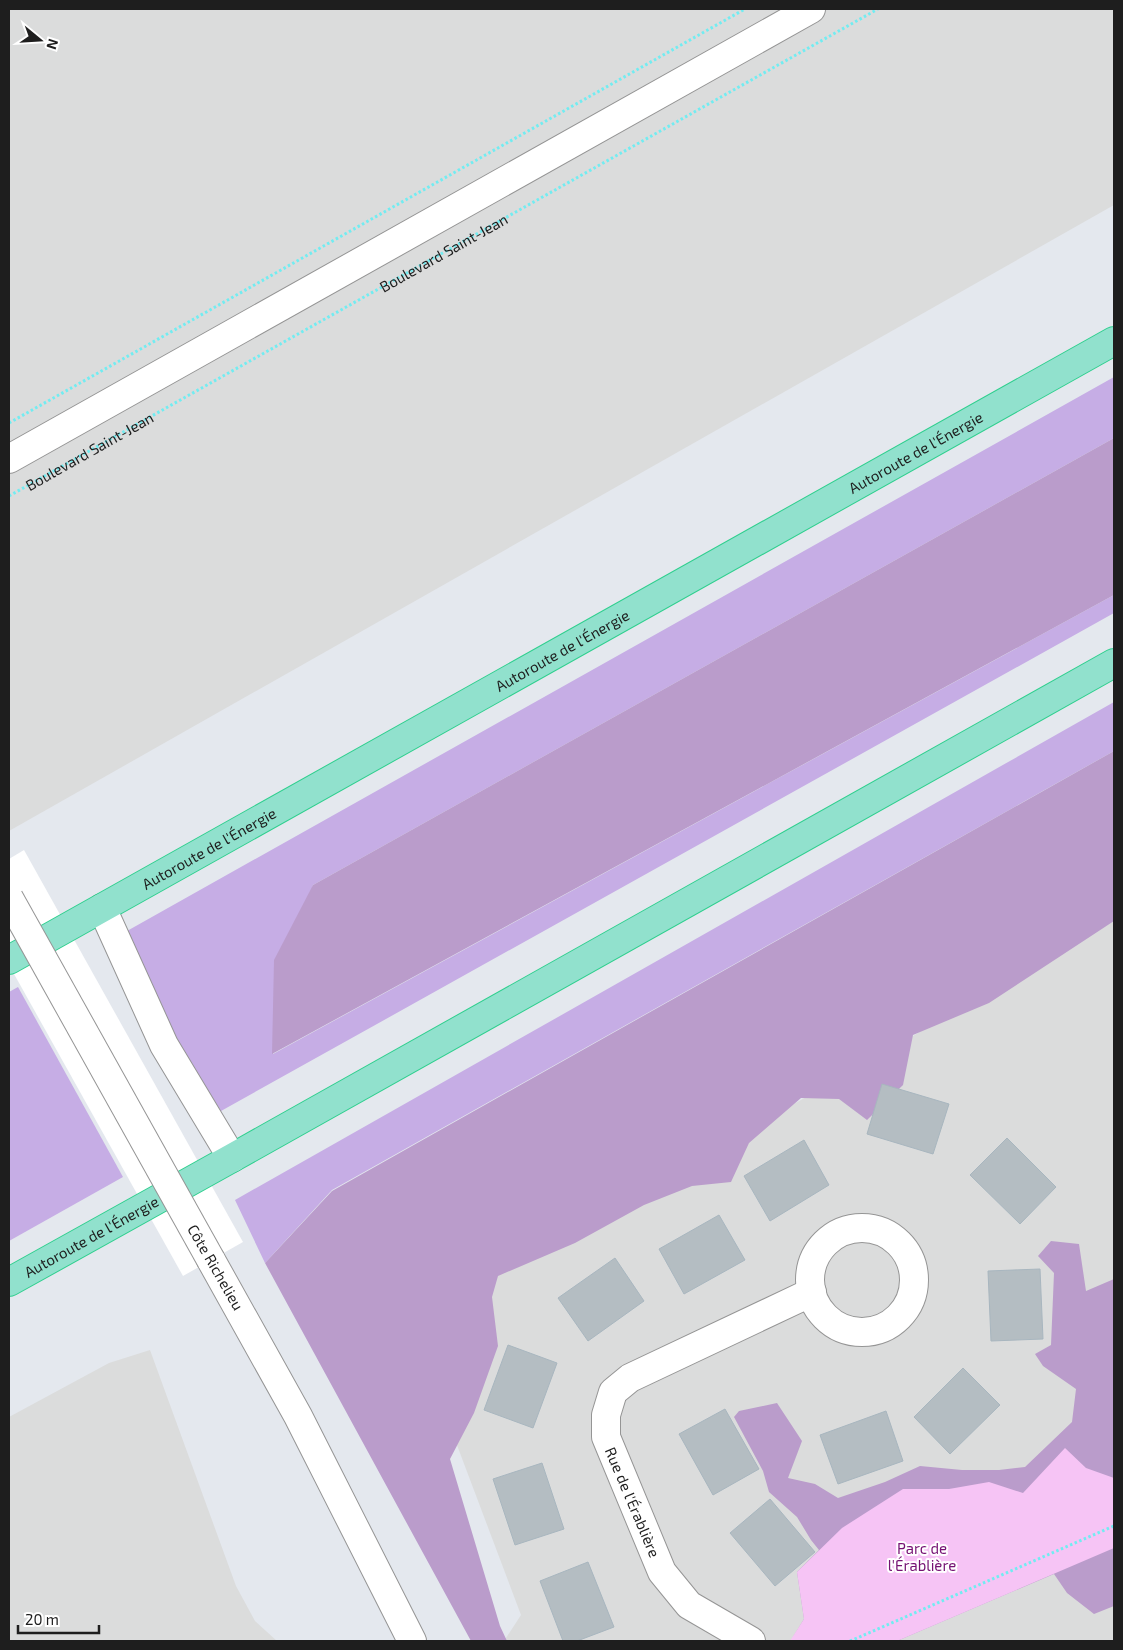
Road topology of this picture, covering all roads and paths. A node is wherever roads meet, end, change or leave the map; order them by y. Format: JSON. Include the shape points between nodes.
{"nodes":[{"id":1,"x":746,"y":9,"type":"edge"},
{"id":2,"x":810,"y":9,"type":"edge"},
{"id":3,"x":878,"y":9,"type":"edge"},
{"id":4,"x":1114,"y":341,"type":"edge"},
{"id":5,"x":9,"y":423,"type":"edge"},
{"id":6,"x":9,"y":459,"type":"edge"},
{"id":7,"x":9,"y":496,"type":"edge"},
{"id":8,"x":1114,"y":663,"type":"edge"},
{"id":9,"x":9,"y":898,"type":"edge"},
{"id":10,"x":102,"y":908,"type":"junction"},
{"id":11,"x":9,"y":960,"type":"edge"},
{"id":12,"x":232,"y":1158,"type":"junction"},
{"id":13,"x":9,"y":1282,"type":"edge"},
{"id":14,"x":812,"y":1292,"type":"dead end"},
{"id":15,"x":1114,"y":1526,"type":"edge"},
{"id":16,"x":412,"y":1641,"type":"edge"},
{"id":17,"x":751,"y":1641,"type":"edge"},
{"id":18,"x":850,"y":1641,"type":"edge"}],
"edges":[{"from":1,"to":5,"type":"path"},
{"from":2,"to":6,"type":"street","name":"Boulevard Saint-Jean"},
{"from":3,"to":7,"type":"path","name":"Boulevard Saint-Jean"},
{"from":4,"to":10,"type":"highway","name":"Autoroute de l'Énergie"},
{"from":8,"to":12,"type":"highway","name":"Autoroute de l'Énergie"},
{"from":9,"to":16,"type":"street","name":"Côte Richelieu","bridge":true,"via":[[298,1416]]},
{"from":10,"to":11,"type":"highway","name":"Autoroute de l'Énergie"},
{"from":10,"to":12,"type":"street","via":[[164,1045]]},
{"from":12,"to":13,"type":"highway","name":"Autoroute de l'Énergie"},
{"from":14,"to":17,"type":"street","name":"Rue de l'Érablière","via":[[630,1378],[612,1392],[606,1415],[606,1437],[662,1572],[689,1605]]},
{"from":15,"to":18,"type":"path"}]}
